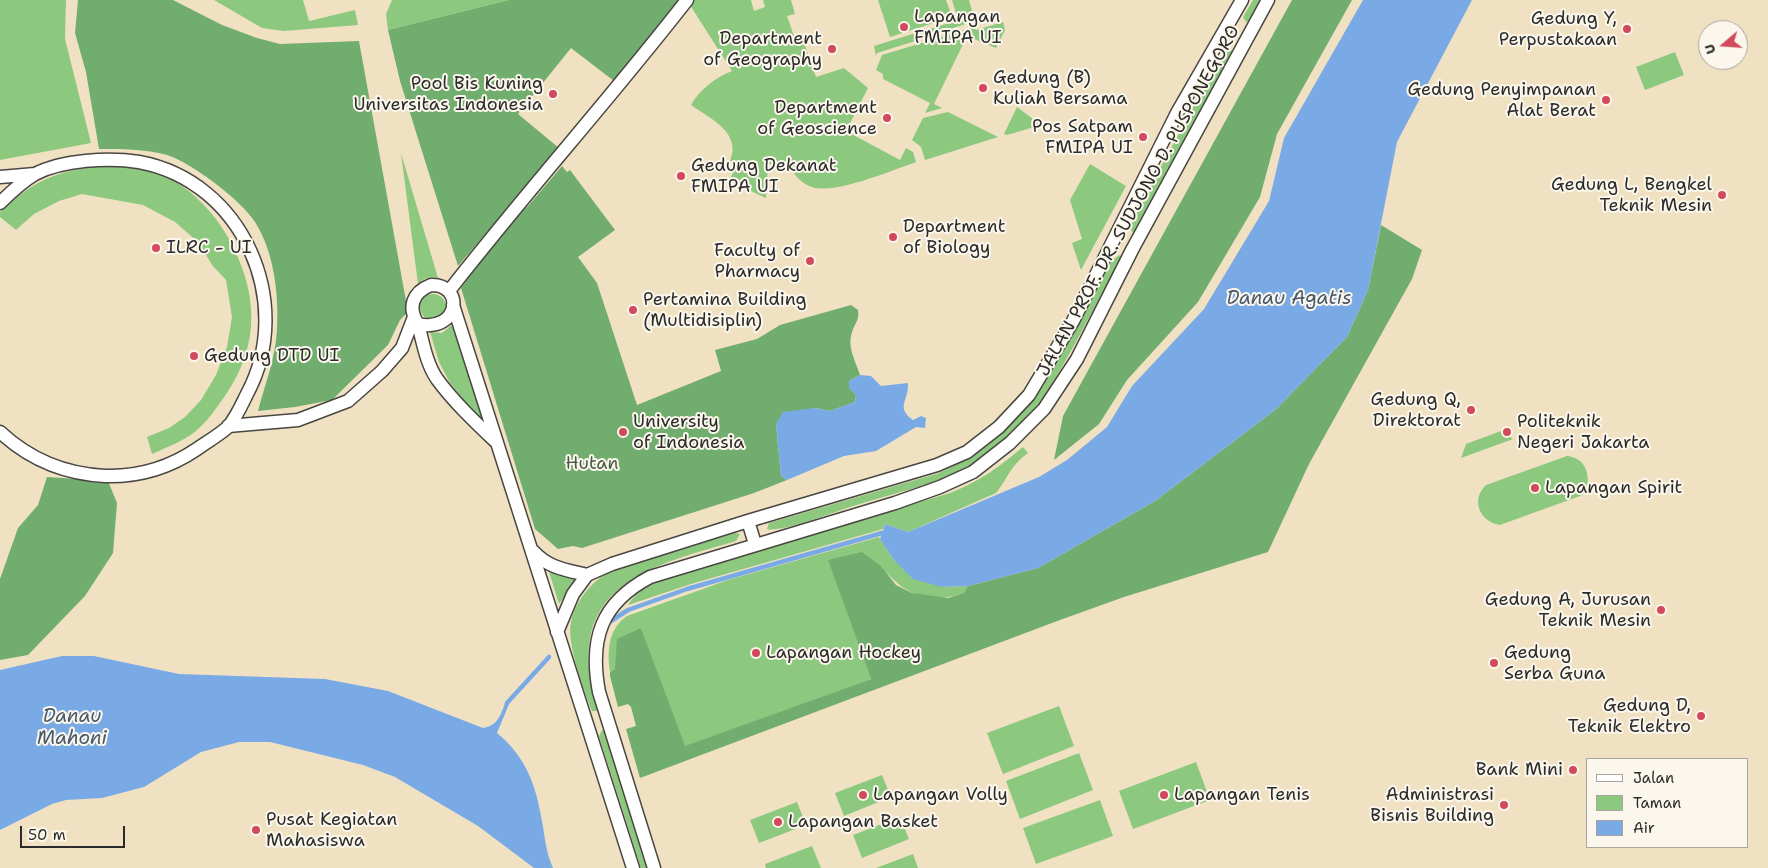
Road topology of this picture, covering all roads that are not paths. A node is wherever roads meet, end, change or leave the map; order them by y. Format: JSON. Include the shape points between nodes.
{"nodes":[{"id":1,"x":687,"y":0,"type":"edge"},
{"id":2,"x":1242,"y":0,"type":"edge"},
{"id":3,"x":1268,"y":0,"type":"edge"},
{"id":4,"x":1226,"y":29,"type":"junction"},
{"id":5,"x":1246,"y":41,"type":"junction"},
{"id":6,"x":36,"y":174,"type":"junction"},
{"id":7,"x":0,"y":177,"type":"edge"},
{"id":8,"x":0,"y":202,"type":"edge"},
{"id":9,"x":1113,"y":239,"type":"junction"},
{"id":10,"x":1132,"y":250,"type":"junction"},
{"id":11,"x":449,"y":291,"type":"junction"},
{"id":12,"x":453,"y":305,"type":"junction"},
{"id":13,"x":416,"y":320,"type":"junction"},
{"id":14,"x":228,"y":426,"type":"junction"},
{"id":15,"x":0,"y":432,"type":"edge"},
{"id":16,"x":497,"y":442,"type":"junction"},
{"id":17,"x":748,"y":521,"type":"junction"},
{"id":18,"x":755,"y":544,"type":"junction"},
{"id":19,"x":532,"y":550,"type":"junction"},
{"id":20,"x":586,"y":575,"type":"junction"},
{"id":21,"x":557,"y":632,"type":"junction"},
{"id":22,"x":633,"y":868,"type":"edge"},
{"id":23,"x":654,"y":868,"type":"edge"}],
"edges":[{"from":1,"to":11,"type":"street"},
{"from":2,"to":4,"type":"street","name":"JALAN PROF. DR. SUDJONO D. PUSPONEGORO"},
{"from":3,"to":5,"type":"street","name":"JALAN PROF. DR. SUDJONO D. PUSPONEGORO"},
{"from":4,"to":5,"type":"street"},
{"from":4,"to":9,"type":"street","name":"JALAN PROF. DR. SUDJONO D. PUSPONEGORO","via":[[1177,113]]},
{"from":5,"to":10,"type":"street","name":"JALAN PROF. DR. SUDJONO D. PUSPONEGORO"},
{"from":6,"to":7,"type":"street"},
{"from":6,"to":8,"type":"street"},
{"from":6,"to":14,"type":"street","via":[[99,159],[148,164],[194,184],[231,217],[256,260],[267,308],[262,358],[254,382]]},
{"from":9,"to":10,"type":"street"},
{"from":9,"to":17,"type":"street","name":"JALAN PROF. DR. SUDJONO D. PUSPONEGORO","via":[[1083,302],[1029,395],[999,427],[967,452],[911,474]]},
{"from":10,"to":18,"type":"street","name":"JALAN PROF. DR. SUDJONO D. PUSPONEGORO","via":[[1076,359],[1044,409],[1010,443],[973,472],[895,503]]},
{"from":11,"to":12,"type":"street"},
{"from":11,"to":13,"type":"street","via":[[438,285],[422,289],[413,299]]},
{"from":12,"to":13,"type":"street","via":[[451,315],[438,325],[429,326]]},
{"from":12,"to":16,"type":"street"},
{"from":13,"to":14,"type":"street","via":[[402,348],[348,401],[298,420]]},
{"from":13,"to":16,"type":"street","via":[[436,378]]},
{"from":14,"to":15,"type":"street","via":[[181,460],[154,471],[125,476],[88,475],[57,469],[13,444]]},
{"from":16,"to":19,"type":"street"},
{"from":17,"to":18,"type":"street"},
{"from":17,"to":20,"type":"street","name":"JALAN PROF. DR. SUDJONO D. PUSPONEGORO"},
{"from":18,"to":23,"type":"street","name":"JALAN PROF. DR. SUDJONO D. PUSPONEGORO","via":[[650,577],[631,587],[604,619],[595,651],[599,692]]},
{"from":19,"to":20,"type":"street","via":[[542,561],[554,567]]},
{"from":19,"to":21,"type":"street"},
{"from":20,"to":21,"type":"street","via":[[573,594]]},
{"from":21,"to":22,"type":"street"}]}
